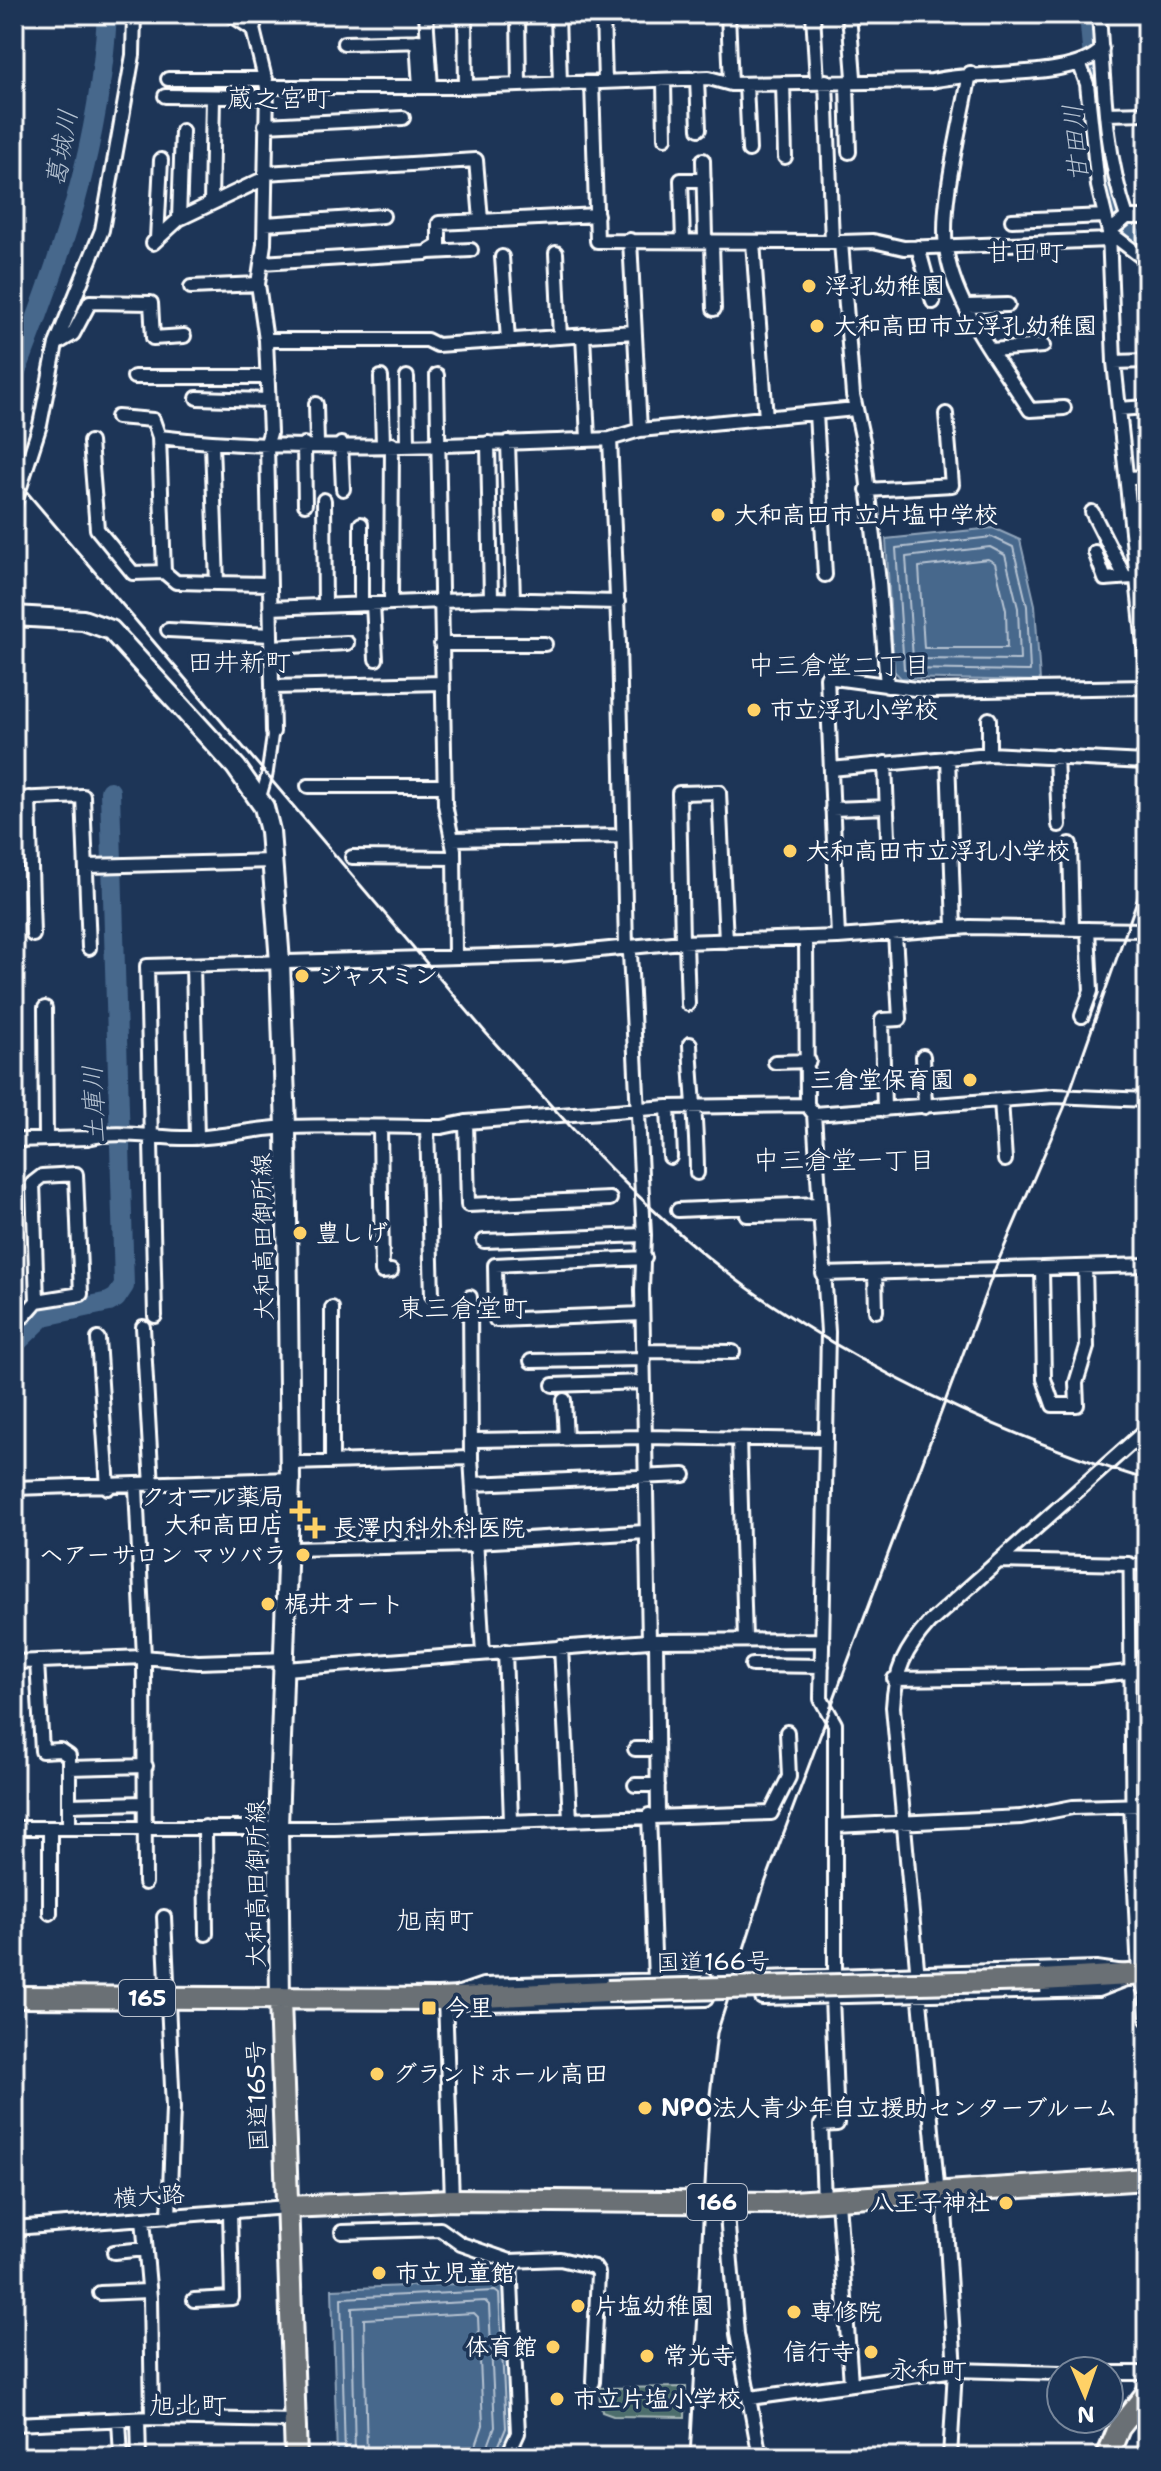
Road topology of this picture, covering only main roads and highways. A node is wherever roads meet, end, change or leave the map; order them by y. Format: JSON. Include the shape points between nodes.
{"nodes":[{"id":1,"x":14,"y":616,"type":"edge"},
{"id":2,"x":1143,"y":1974,"type":"edge"},
{"id":3,"x":14,"y":1997,"type":"edge"},
{"id":4,"x":280,"y":2000,"type":"junction"},
{"id":5,"x":1147,"y":2179,"type":"edge"},
{"id":6,"x":287,"y":2207,"type":"junction"},
{"id":7,"x":1147,"y":2393,"type":"edge"},
{"id":8,"x":296,"y":2457,"type":"edge"},
{"id":9,"x":1107,"y":2457,"type":"edge"}],
"edges":[{"from":1,"to":4,"type":"main road","name":"大和高田御所線","via":[[83,620],[111,630],[236,767],[259,800],[270,831],[286,1127],[290,1471],[278,1826]]},
{"from":2,"to":4,"type":"main road","name":"国道166号","bridge":true},
{"from":3,"to":4,"type":"main road","number":"165"},
{"from":4,"to":6,"type":"main road","name":"国道165号"},
{"from":5,"to":6,"type":"main road","number":"166","via":[[831,2201],[452,2200]]},
{"from":6,"to":8,"type":"main road","name":"国道165号"},
{"from":7,"to":9,"type":"main road","via":[[1119,2428]]}]}
